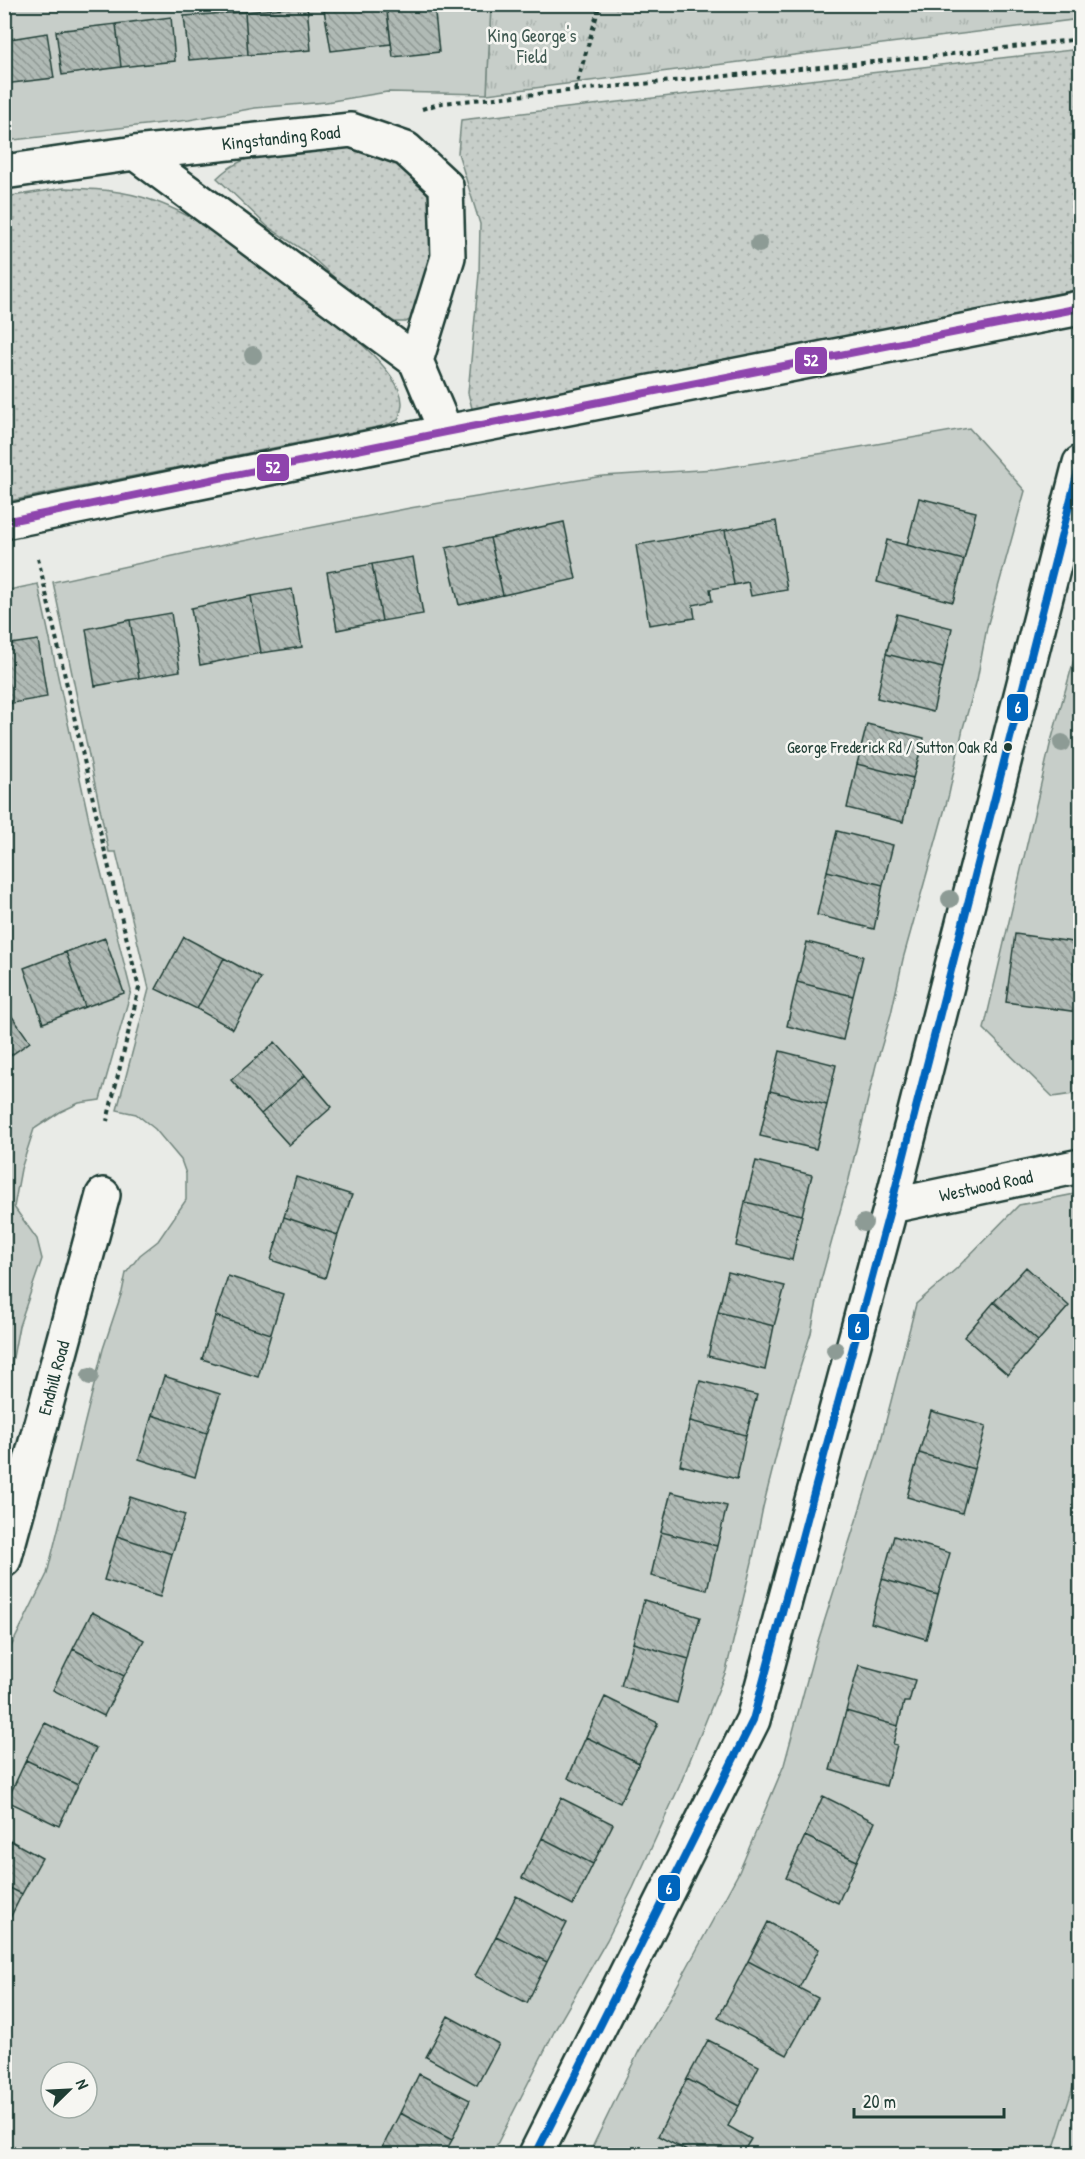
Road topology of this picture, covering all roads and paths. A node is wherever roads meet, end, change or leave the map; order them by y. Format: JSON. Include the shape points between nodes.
{"nodes":[{"id":1,"x":600,"y":4,"type":"edge"},
{"id":2,"x":1080,"y":39,"type":"edge"},
{"id":3,"x":575,"y":91,"type":"junction"},
{"id":4,"x":419,"y":110,"type":"dead end"},
{"id":5,"x":135,"y":153,"type":"junction"},
{"id":6,"x":4,"y":172,"type":"edge"},
{"id":7,"x":1080,"y":308,"type":"edge"},
{"id":8,"x":416,"y":361,"type":"junction"},
{"id":9,"x":446,"y":432,"type":"junction"},
{"id":10,"x":1080,"y":463,"type":"edge"},
{"id":11,"x":16,"y":519,"type":"edge"},
{"id":12,"x":106,"y":1121,"type":"dead end"},
{"id":13,"x":1080,"y":1166,"type":"edge"},
{"id":14,"x":103,"y":1196,"type":"dead end"},
{"id":15,"x":891,"y":1206,"type":"junction"},
{"id":16,"x":4,"y":1560,"type":"edge"},
{"id":17,"x":536,"y":2154,"type":"edge"}],
"edges":[{"from":1,"to":3,"type":"path"},
{"from":2,"to":3,"type":"path"},
{"from":3,"to":4,"type":"path","via":[[442,103]]},
{"from":5,"to":6,"type":"street","name":"Kingstanding Road"},
{"from":5,"to":8,"type":"street"},
{"from":5,"to":8,"type":"street","name":"Kingstanding Road","via":[[351,130],[406,149],[446,186],[448,257]]},
{"from":7,"to":9,"type":"street"},
{"from":8,"to":9,"type":"street"},
{"from":9,"to":11,"type":"street"},
{"from":10,"to":15,"type":"street"},
{"from":11,"to":12,"type":"path","via":[[139,988]]},
{"from":13,"to":15,"type":"street","name":"Westwood Road"},
{"from":14,"to":16,"type":"street","name":"Endhill Road"},
{"from":15,"to":17,"type":"street","via":[[753,1720]]}]}
